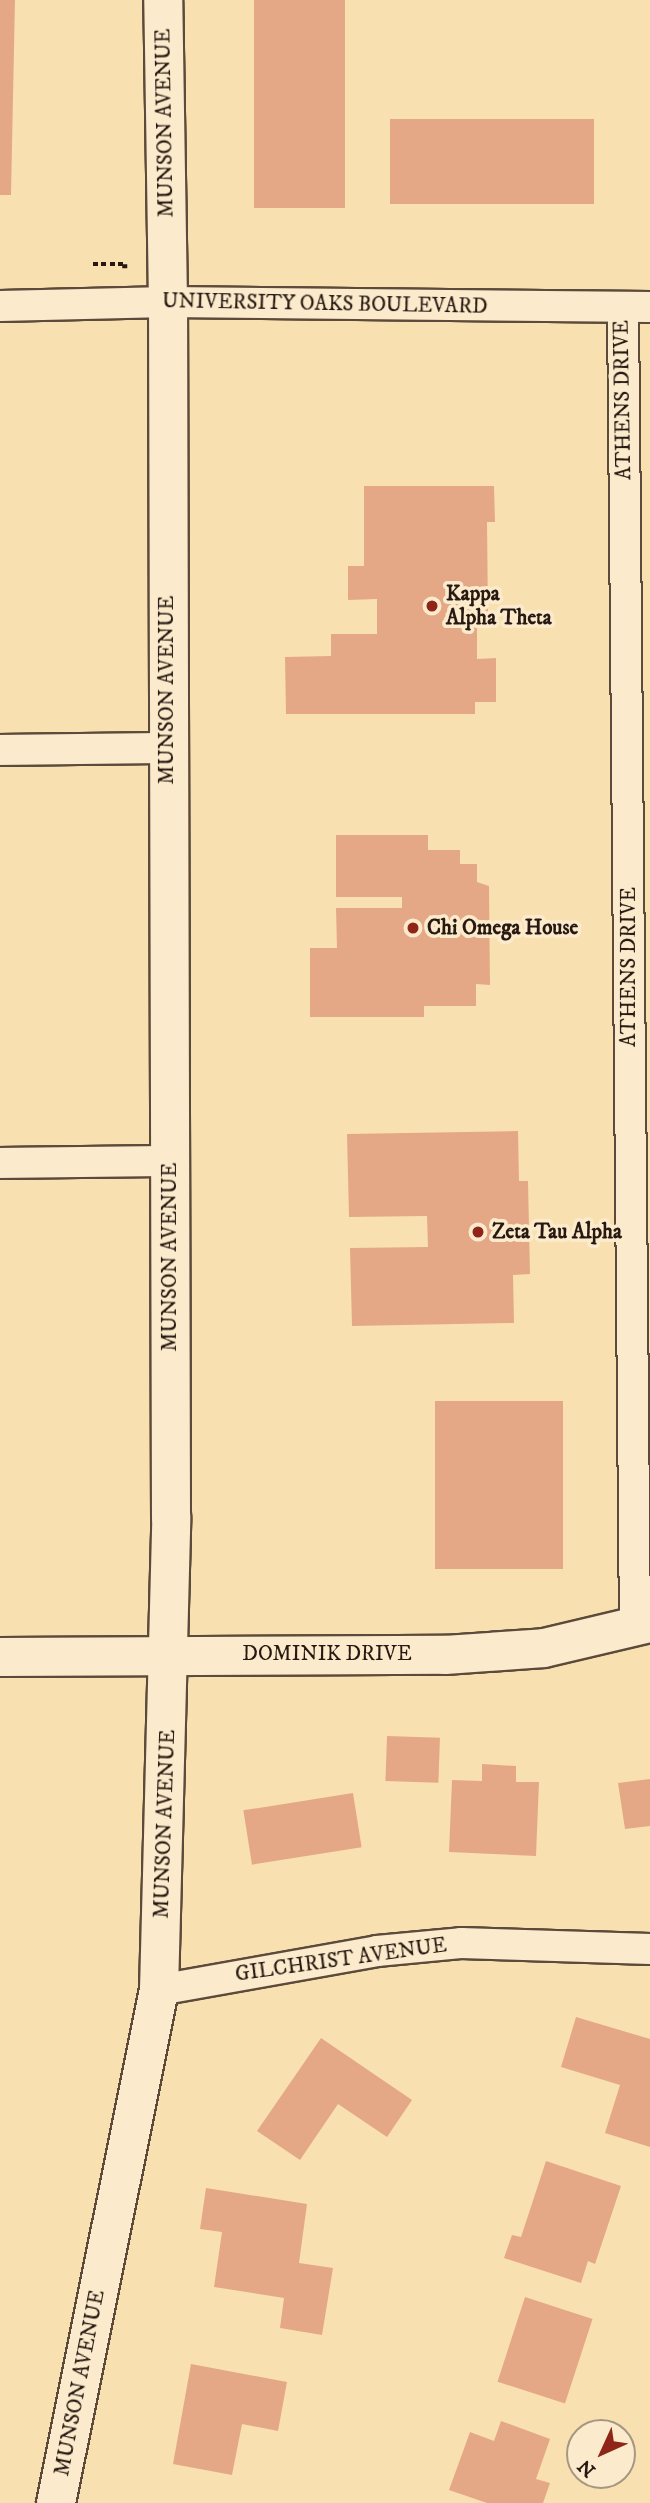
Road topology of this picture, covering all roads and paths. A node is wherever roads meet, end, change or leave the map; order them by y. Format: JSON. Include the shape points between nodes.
{"nodes":[{"id":1,"x":163,"y":0,"type":"edge"},
{"id":2,"x":93,"y":264,"type":"dead end"},
{"id":3,"x":125,"y":268,"type":"dead end"},
{"id":4,"x":168,"y":302,"type":"junction"},
{"id":5,"x":0,"y":306,"type":"edge"},
{"id":6,"x":636,"y":307,"type":"edge"},
{"id":7,"x":167,"y":748,"type":"junction"},
{"id":8,"x":0,"y":750,"type":"edge"},
{"id":9,"x":170,"y":1161,"type":"junction"},
{"id":10,"x":0,"y":1163,"type":"edge"},
{"id":11,"x":642,"y":1625,"type":"edge"},
{"id":12,"x":170,"y":1654,"type":"junction"},
{"id":13,"x":0,"y":1657,"type":"edge"},
{"id":14,"x":650,"y":1949,"type":"edge"},
{"id":15,"x":159,"y":1990,"type":"junction"},
{"id":16,"x":56,"y":2503,"type":"edge"}],
"edges":[{"from":1,"to":4,"type":"street","name":"MUNSON AVENUE"},
{"from":2,"to":3,"type":"path","via":[[125,264]]},
{"from":4,"to":5,"type":"street","name":"UNIVERSITY OAKS BOULEVARD"},
{"from":4,"to":6,"type":"street","name":"UNIVERSITY OAKS BOULEVARD"},
{"from":4,"to":7,"type":"street","name":"MUNSON AVENUE"},
{"from":6,"to":11,"type":"street","name":"ATHENS DRIVE"},
{"from":7,"to":8,"type":"street"},
{"from":7,"to":9,"type":"street","name":"MUNSON AVENUE"},
{"from":9,"to":10,"type":"street"},
{"from":9,"to":12,"type":"street","name":"MUNSON AVENUE"},
{"from":11,"to":12,"type":"street","name":"DOMINIK DRIVE","via":[[544,1648],[445,1655]]},
{"from":12,"to":13,"type":"street","name":"DOMINIK DRIVE"},
{"from":12,"to":15,"type":"street","name":"MUNSON AVENUE"},
{"from":14,"to":15,"type":"street","name":"GILCHRIST AVENUE","via":[[461,1943],[377,1951]]},
{"from":15,"to":16,"type":"street","name":"MUNSON AVENUE"}]}
